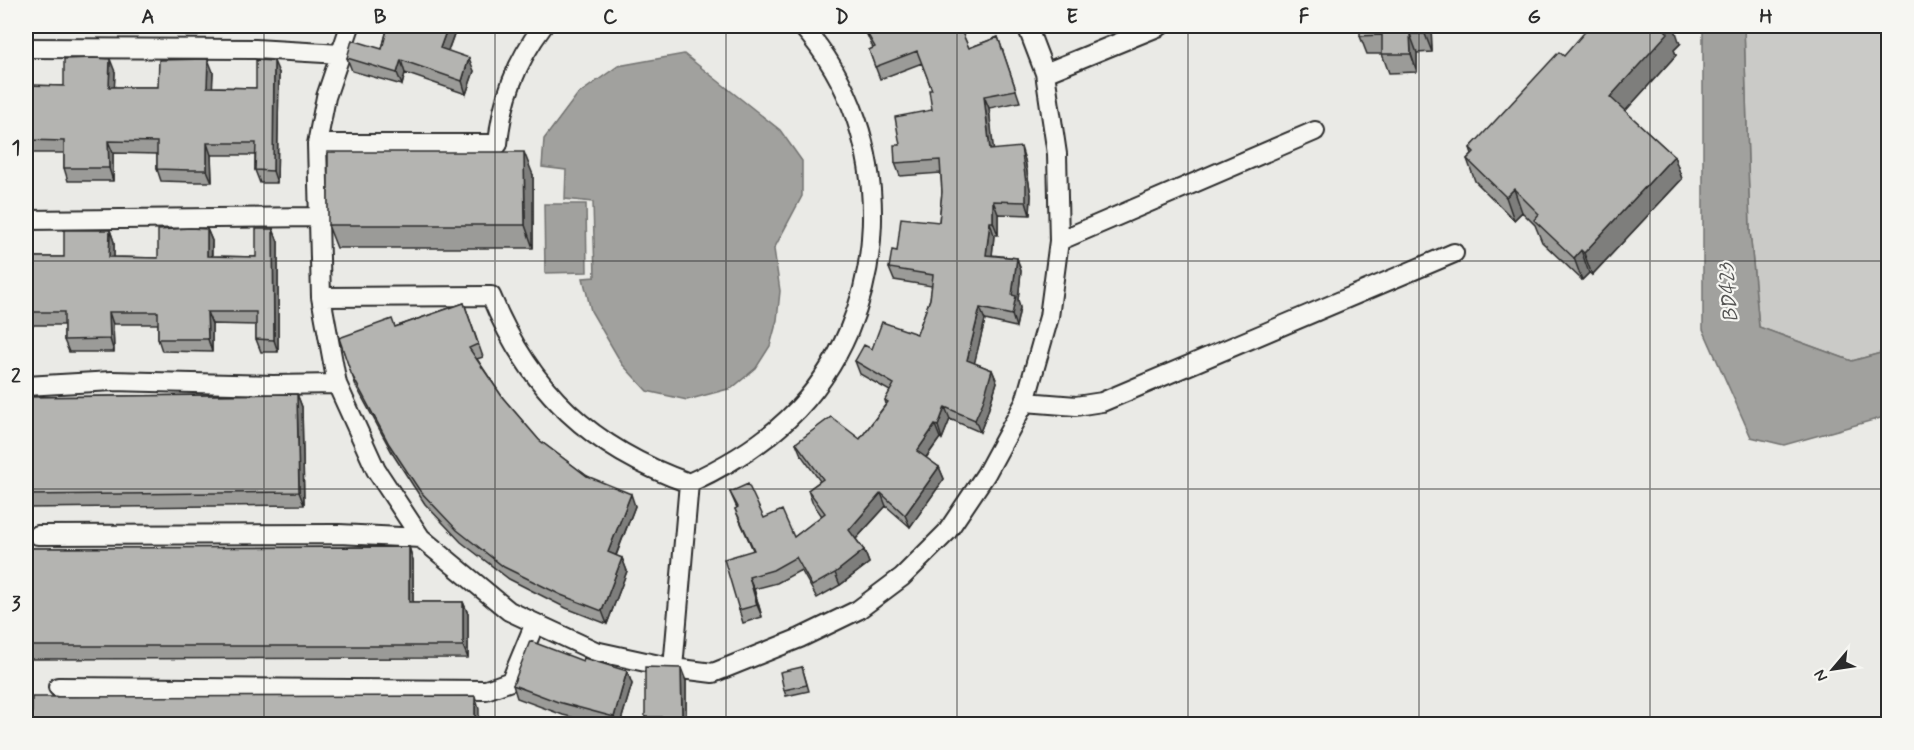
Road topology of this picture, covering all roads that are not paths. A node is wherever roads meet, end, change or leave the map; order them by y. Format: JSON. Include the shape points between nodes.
{"nodes":[{"id":1,"x":350,"y":26,"type":"edge"},
{"id":2,"x":543,"y":26,"type":"edge"},
{"id":3,"x":802,"y":26,"type":"edge"},
{"id":4,"x":1027,"y":26,"type":"edge"},
{"id":5,"x":1160,"y":26,"type":"edge"},
{"id":6,"x":26,"y":48,"type":"edge"},
{"id":7,"x":341,"y":54,"type":"junction"},
{"id":8,"x":1046,"y":74,"type":"junction"},
{"id":9,"x":1315,"y":131,"type":"dead end"},
{"id":10,"x":317,"y":144,"type":"junction"},
{"id":11,"x":318,"y":217,"type":"junction"},
{"id":12,"x":26,"y":220,"type":"edge"},
{"id":13,"x":1059,"y":241,"type":"junction"},
{"id":14,"x":1454,"y":253,"type":"dead end"},
{"id":15,"x":321,"y":297,"type":"junction"},
{"id":16,"x":338,"y":384,"type":"junction"},
{"id":17,"x":26,"y":386,"type":"edge"},
{"id":18,"x":1025,"y":402,"type":"junction"},
{"id":19,"x":689,"y":483,"type":"junction"},
{"id":20,"x":38,"y":535,"type":"dead end"},
{"id":21,"x":421,"y":538,"type":"junction"},
{"id":22,"x":535,"y":623,"type":"junction"},
{"id":23,"x":673,"y":668,"type":"junction"},
{"id":24,"x":58,"y":687,"type":"dead end"}],
"edges":[{"from":1,"to":7,"type":"street"},
{"from":2,"to":10,"type":"street","via":[[515,69],[500,118],[498,144]]},
{"from":3,"to":19,"type":"street","via":[[840,81],[865,147],[873,197],[873,228],[864,288],[843,344],[822,379],[790,417],[743,455]]},
{"from":4,"to":8,"type":"street"},
{"from":5,"to":8,"type":"street"},
{"from":6,"to":7,"type":"street","via":[[255,49]]},
{"from":7,"to":10,"type":"street","via":[[326,97]]},
{"from":8,"to":13,"type":"street","via":[[1057,154]]},
{"from":9,"to":13,"type":"street"},
{"from":10,"to":11,"type":"street"},
{"from":11,"to":12,"type":"street"},
{"from":11,"to":15,"type":"street"},
{"from":13,"to":18,"type":"street","via":[[1049,317]]},
{"from":14,"to":18,"type":"street","via":[[1102,402],[1076,406]]},
{"from":15,"to":16,"type":"street"},
{"from":15,"to":19,"type":"street","via":[[490,296],[518,354],[566,411],[632,460]]},
{"from":16,"to":17,"type":"street","via":[[112,381]]},
{"from":16,"to":21,"type":"street","via":[[376,470]]},
{"from":18,"to":23,"type":"street","via":[[986,474],[947,532],[902,577],[858,610],[713,673]]},
{"from":19,"to":23,"type":"street"},
{"from":20,"to":21,"type":"street","via":[[339,534]]},
{"from":21,"to":22,"type":"street","via":[[509,611]]},
{"from":22,"to":23,"type":"street","via":[[595,651]]},
{"from":22,"to":24,"type":"street","via":[[511,681],[486,690]]}]}
